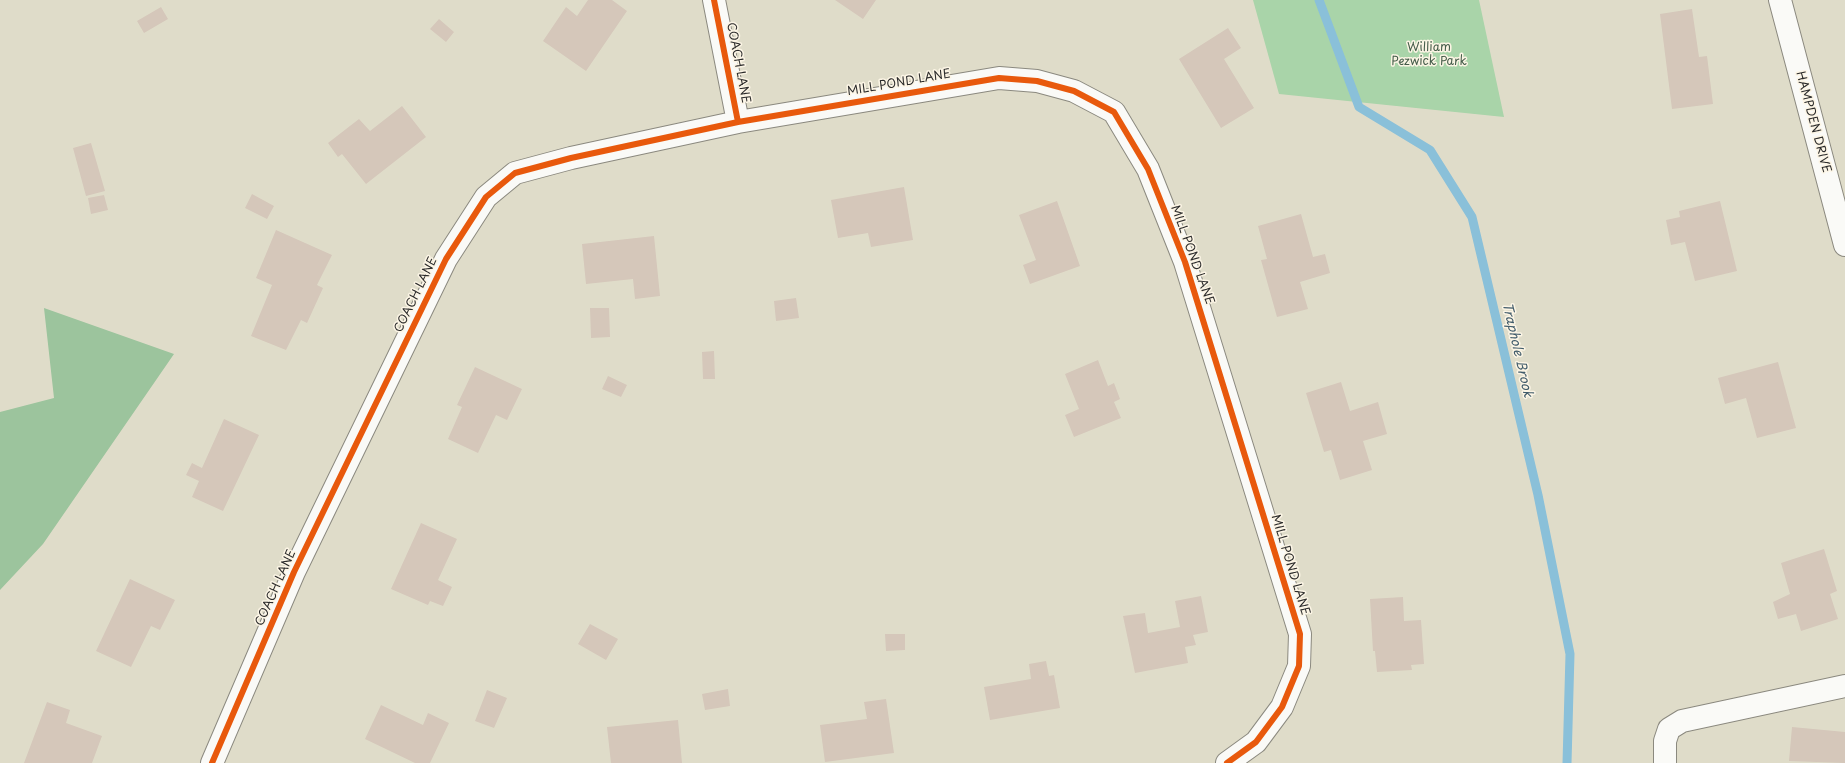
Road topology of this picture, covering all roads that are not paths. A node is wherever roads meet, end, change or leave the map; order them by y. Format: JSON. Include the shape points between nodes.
{"nodes":[{"id":1,"x":714,"y":0,"type":"edge"},
{"id":2,"x":1780,"y":0,"type":"edge"},
{"id":3,"x":738,"y":122,"type":"junction"},
{"id":4,"x":1845,"y":245,"type":"edge"},
{"id":5,"x":1845,"y":686,"type":"edge"},
{"id":6,"x":212,"y":763,"type":"edge"},
{"id":7,"x":1227,"y":763,"type":"edge"},
{"id":8,"x":1665,"y":763,"type":"edge"}],
"edges":[{"from":1,"to":3,"type":"street","name":"COACH LANE"},
{"from":2,"to":4,"type":"street","name":"HAMPDEN DRIVE"},
{"from":3,"to":6,"type":"street","name":"COACH LANE","via":[[571,158],[515,173],[486,197],[446,259],[297,565]]},
{"from":3,"to":7,"type":"street","name":"MILL POND LANE","via":[[999,78],[1037,81],[1074,91],[1114,112],[1148,169],[1185,262],[1300,634],[1299,666],[1282,707],[1256,742]]},
{"from":5,"to":8,"type":"street","via":[[1682,721],[1669,729],[1665,741]]}]}
